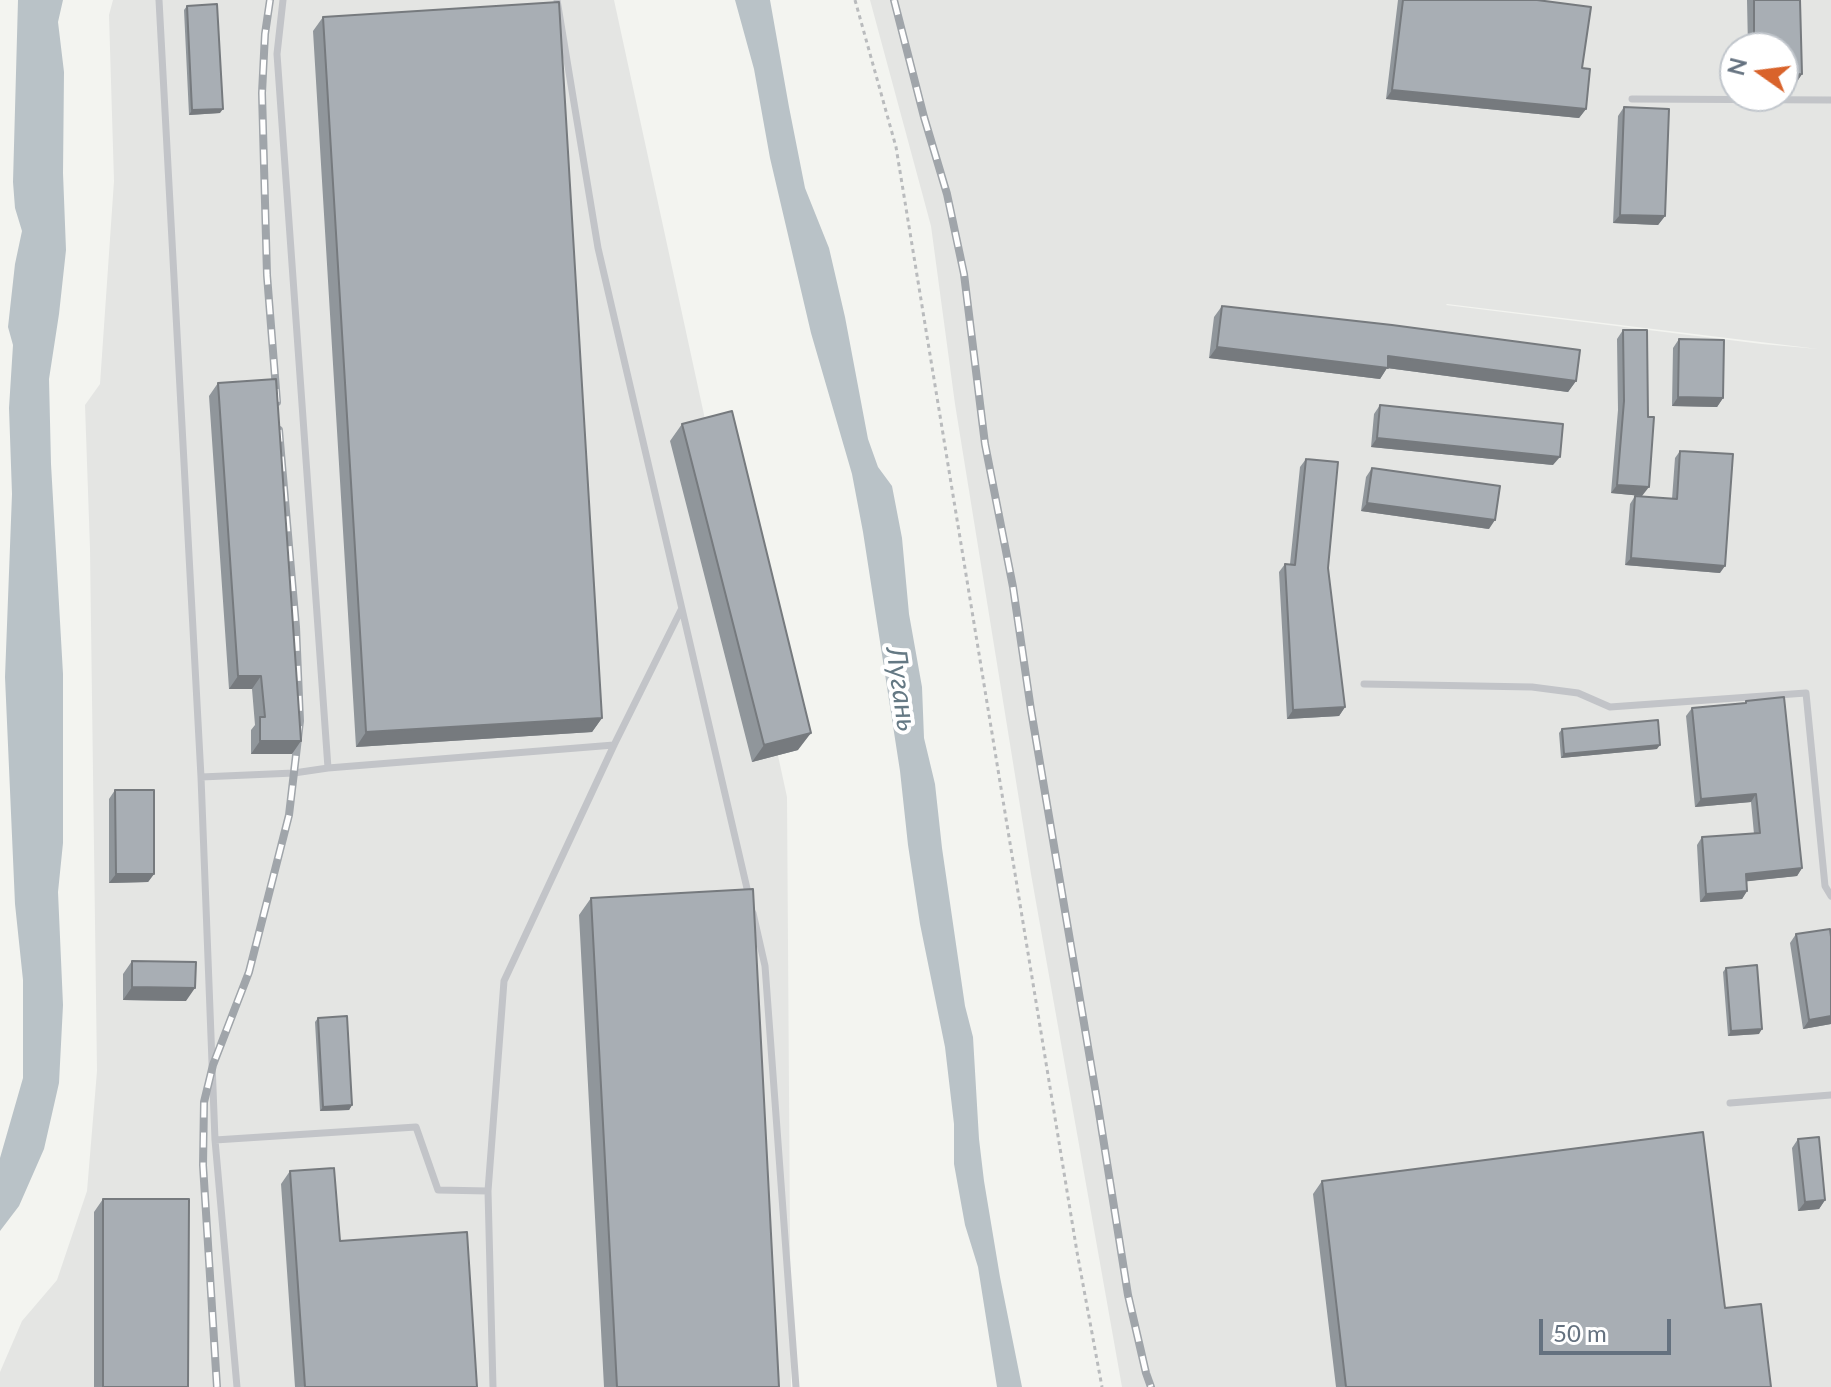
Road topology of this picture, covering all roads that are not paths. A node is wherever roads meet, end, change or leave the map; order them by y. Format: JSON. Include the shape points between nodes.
{"nodes":[{"id":1,"x":159,"y":0,"type":"edge"},
{"id":2,"x":283,"y":0,"type":"edge"},
{"id":3,"x":557,"y":0,"type":"edge"},
{"id":4,"x":1632,"y":99,"type":"dead end"},
{"id":5,"x":1831,"y":100,"type":"edge"},
{"id":6,"x":682,"y":608,"type":"junction"},
{"id":7,"x":1364,"y":684,"type":"dead end"},
{"id":8,"x":614,"y":745,"type":"junction"},
{"id":9,"x":328,"y":768,"type":"junction"},
{"id":10,"x":201,"y":777,"type":"junction"},
{"id":11,"x":1831,"y":896,"type":"edge"},
{"id":12,"x":1831,"y":1095,"type":"edge"},
{"id":13,"x":1730,"y":1103,"type":"dead end"},
{"id":14,"x":215,"y":1140,"type":"junction"},
{"id":15,"x":488,"y":1191,"type":"junction"},
{"id":16,"x":237,"y":1387,"type":"edge"},
{"id":17,"x":493,"y":1387,"type":"edge"},
{"id":18,"x":796,"y":1387,"type":"edge"}],
"edges":[{"from":1,"to":10,"type":"lane"},
{"from":2,"to":9,"type":"lane","via":[[277,54]]},
{"from":3,"to":6,"type":"lane","via":[[598,248]]},
{"from":4,"to":5,"type":"lane"},
{"from":6,"to":8,"type":"lane"},
{"from":6,"to":18,"type":"lane","via":[[765,966]]},
{"from":7,"to":11,"type":"lane","via":[[1532,687],[1578,693],[1610,707],[1806,693],[1825,886]]},
{"from":8,"to":9,"type":"lane"},
{"from":8,"to":15,"type":"lane","via":[[504,981]]},
{"from":9,"to":10,"type":"lane"},
{"from":10,"to":14,"type":"lane"},
{"from":12,"to":13,"type":"lane"},
{"from":14,"to":15,"type":"lane","via":[[416,1127],[438,1190]]},
{"from":14,"to":16,"type":"lane"},
{"from":15,"to":17,"type":"lane"}]}
